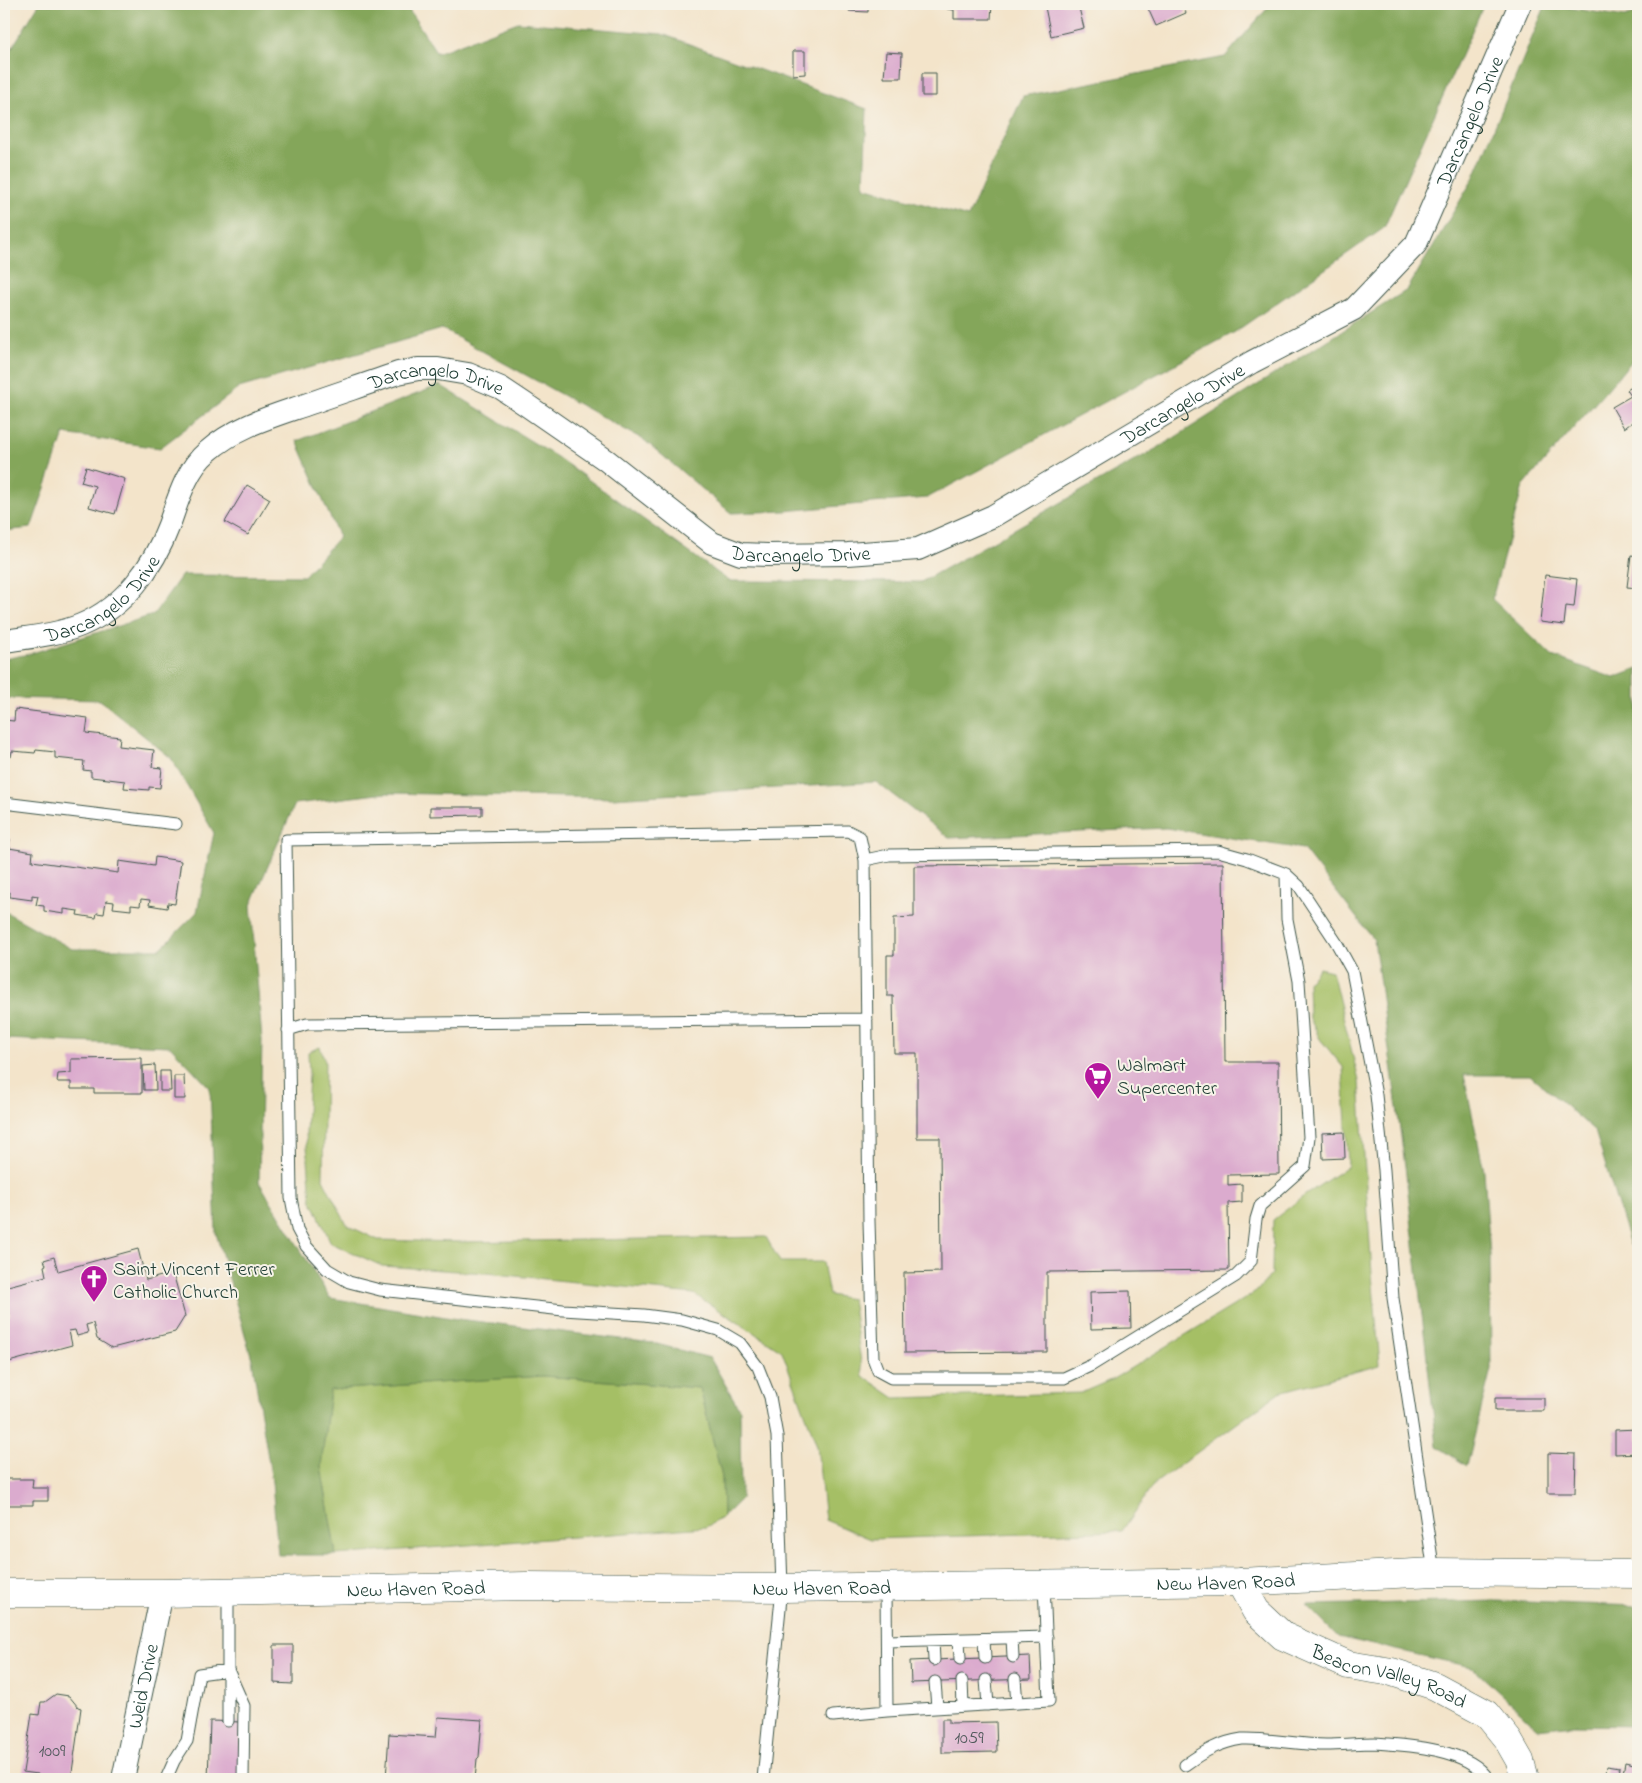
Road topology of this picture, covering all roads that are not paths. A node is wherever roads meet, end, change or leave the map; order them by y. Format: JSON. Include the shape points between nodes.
{"nodes":[{"id":1,"x":1520,"y":4,"type":"edge"},
{"id":2,"x":4,"y":642,"type":"edge"},
{"id":3,"x":4,"y":803,"type":"edge"},
{"id":4,"x":176,"y":824,"type":"dead end"},
{"id":5,"x":865,"y":860,"type":"junction"},
{"id":6,"x":1286,"y":874,"type":"junction"},
{"id":7,"x":867,"y":1020,"type":"junction"},
{"id":8,"x":288,"y":1030,"type":"junction"},
{"id":9,"x":1434,"y":1572,"type":"junction"},
{"id":10,"x":1638,"y":1574,"type":"edge"},
{"id":11,"x":1240,"y":1582,"type":"junction"},
{"id":12,"x":1044,"y":1585,"type":"junction"},
{"id":13,"x":886,"y":1587,"type":"junction"},
{"id":14,"x":782,"y":1588,"type":"junction"},
{"id":15,"x":228,"y":1592,"type":"junction"},
{"id":16,"x":4,"y":1593,"type":"edge"},
{"id":17,"x":162,"y":1593,"type":"junction"},
{"id":18,"x":1047,"y":1637,"type":"junction"},
{"id":19,"x":1012,"y":1638,"type":"junction"},
{"id":20,"x":984,"y":1639,"type":"junction"},
{"id":21,"x":933,"y":1640,"type":"junction"},
{"id":22,"x":959,"y":1640,"type":"junction"},
{"id":23,"x":887,"y":1641,"type":"junction"},
{"id":24,"x":1013,"y":1657,"type":"dead end"},
{"id":25,"x":985,"y":1658,"type":"dead end"},
{"id":26,"x":960,"y":1659,"type":"dead end"},
{"id":27,"x":934,"y":1660,"type":"dead end"},
{"id":28,"x":228,"y":1670,"type":"junction"},
{"id":29,"x":1015,"y":1679,"type":"dead end"},
{"id":30,"x":986,"y":1680,"type":"dead end"},
{"id":31,"x":962,"y":1681,"type":"dead end"},
{"id":32,"x":936,"y":1682,"type":"dead end"},
{"id":33,"x":1017,"y":1703,"type":"junction"},
{"id":34,"x":988,"y":1704,"type":"junction"},
{"id":35,"x":963,"y":1706,"type":"junction"},
{"id":36,"x":937,"y":1708,"type":"junction"},
{"id":37,"x":887,"y":1710,"type":"junction"},
{"id":38,"x":833,"y":1716,"type":"dead end"},
{"id":39,"x":228,"y":1721,"type":"dead end"},
{"id":40,"x":174,"y":1761,"type":"junction"},
{"id":41,"x":1185,"y":1765,"type":"dead end"},
{"id":42,"x":122,"y":1779,"type":"edge"},
{"id":43,"x":166,"y":1779,"type":"edge"},
{"id":44,"x":172,"y":1779,"type":"edge"},
{"id":45,"x":243,"y":1779,"type":"edge"},
{"id":46,"x":763,"y":1779,"type":"edge"},
{"id":47,"x":1488,"y":1779,"type":"edge"},
{"id":48,"x":1525,"y":1779,"type":"edge"}],
"edges":[{"from":1,"to":2,"type":"street","name":"Darcangelo Drive","via":[[1416,244],[1354,309],[1252,362],[993,516],[918,549],[848,554],[741,554],[712,543],[606,460],[500,388],[468,374],[418,369],[250,424],[221,441],[194,466],[158,551],[128,592],[82,624]]},
{"from":3,"to":4,"type":"lane"},
{"from":5,"to":6,"type":"lane","via":[[889,855],[1218,851]]},
{"from":5,"to":7,"type":"lane"},
{"from":5,"to":8,"type":"lane","via":[[860,837],[848,831],[286,840]]},
{"from":6,"to":7,"type":"lane","via":[[1287,919],[1300,980],[1309,1137],[1305,1166],[1260,1206],[1251,1261],[1236,1276],[1092,1365],[1064,1378],[891,1378],[878,1371],[873,1358]]},
{"from":6,"to":9,"type":"lane","via":[[1299,886],[1352,971],[1376,1095],[1393,1298]]},
{"from":7,"to":8,"type":"lane","via":[[306,1024]]},
{"from":8,"to":14,"type":"lane","via":[[292,1206],[297,1229],[306,1246],[327,1269],[349,1282],[380,1290],[682,1320],[718,1330],[740,1343],[758,1367],[770,1397],[777,1436]]},
{"from":9,"to":10,"type":"main road","name":"New Haven Road"},
{"from":9,"to":11,"type":"main road","name":"New Haven Road"},
{"from":11,"to":12,"type":"main road","name":"New Haven Road"},
{"from":11,"to":48,"type":"main road","name":"Beacon Valley Road","via":[[1256,1611],[1283,1636],[1348,1665],[1392,1672],[1435,1686],[1487,1714],[1520,1760]]},
{"from":12,"to":13,"type":"main road","name":"New Haven Road"},
{"from":12,"to":18,"type":"lane"},
{"from":13,"to":14,"type":"main road","name":"New Haven Road"},
{"from":13,"to":23,"type":"lane"},
{"from":14,"to":15,"type":"main road","name":"New Haven Road","via":[[526,1586]]},
{"from":14,"to":46,"type":"lane"},
{"from":15,"to":17,"type":"main road","name":"New Haven Road"},
{"from":15,"to":28,"type":"lane"},
{"from":16,"to":17,"type":"main road","name":"New Haven Road"},
{"from":17,"to":42,"type":"street","name":"Weid Drive"},
{"from":18,"to":19,"type":"lane"},
{"from":18,"to":33,"type":"lane","via":[[1049,1701]]},
{"from":19,"to":20,"type":"lane"},
{"from":19,"to":24,"type":"lane"},
{"from":20,"to":22,"type":"lane"},
{"from":20,"to":25,"type":"lane"},
{"from":21,"to":22,"type":"lane"},
{"from":21,"to":23,"type":"lane"},
{"from":21,"to":27,"type":"lane"},
{"from":22,"to":26,"type":"lane"},
{"from":23,"to":37,"type":"lane"},
{"from":28,"to":39,"type":"lane"},
{"from":28,"to":40,"type":"lane","via":[[199,1674],[187,1741]]},
{"from":28,"to":45,"type":"lane","via":[[244,1706]]},
{"from":29,"to":33,"type":"lane"},
{"from":30,"to":34,"type":"lane"},
{"from":31,"to":35,"type":"lane"},
{"from":32,"to":36,"type":"lane"},
{"from":33,"to":34,"type":"lane"},
{"from":34,"to":35,"type":"lane"},
{"from":35,"to":36,"type":"lane"},
{"from":36,"to":37,"type":"lane"},
{"from":37,"to":38,"type":"lane"},
{"from":40,"to":43,"type":"lane"},
{"from":40,"to":44,"type":"lane"},
{"from":41,"to":47,"type":"lane","via":[[1203,1752],[1236,1740],[1325,1745],[1374,1743],[1449,1754],[1473,1764]]}]}
